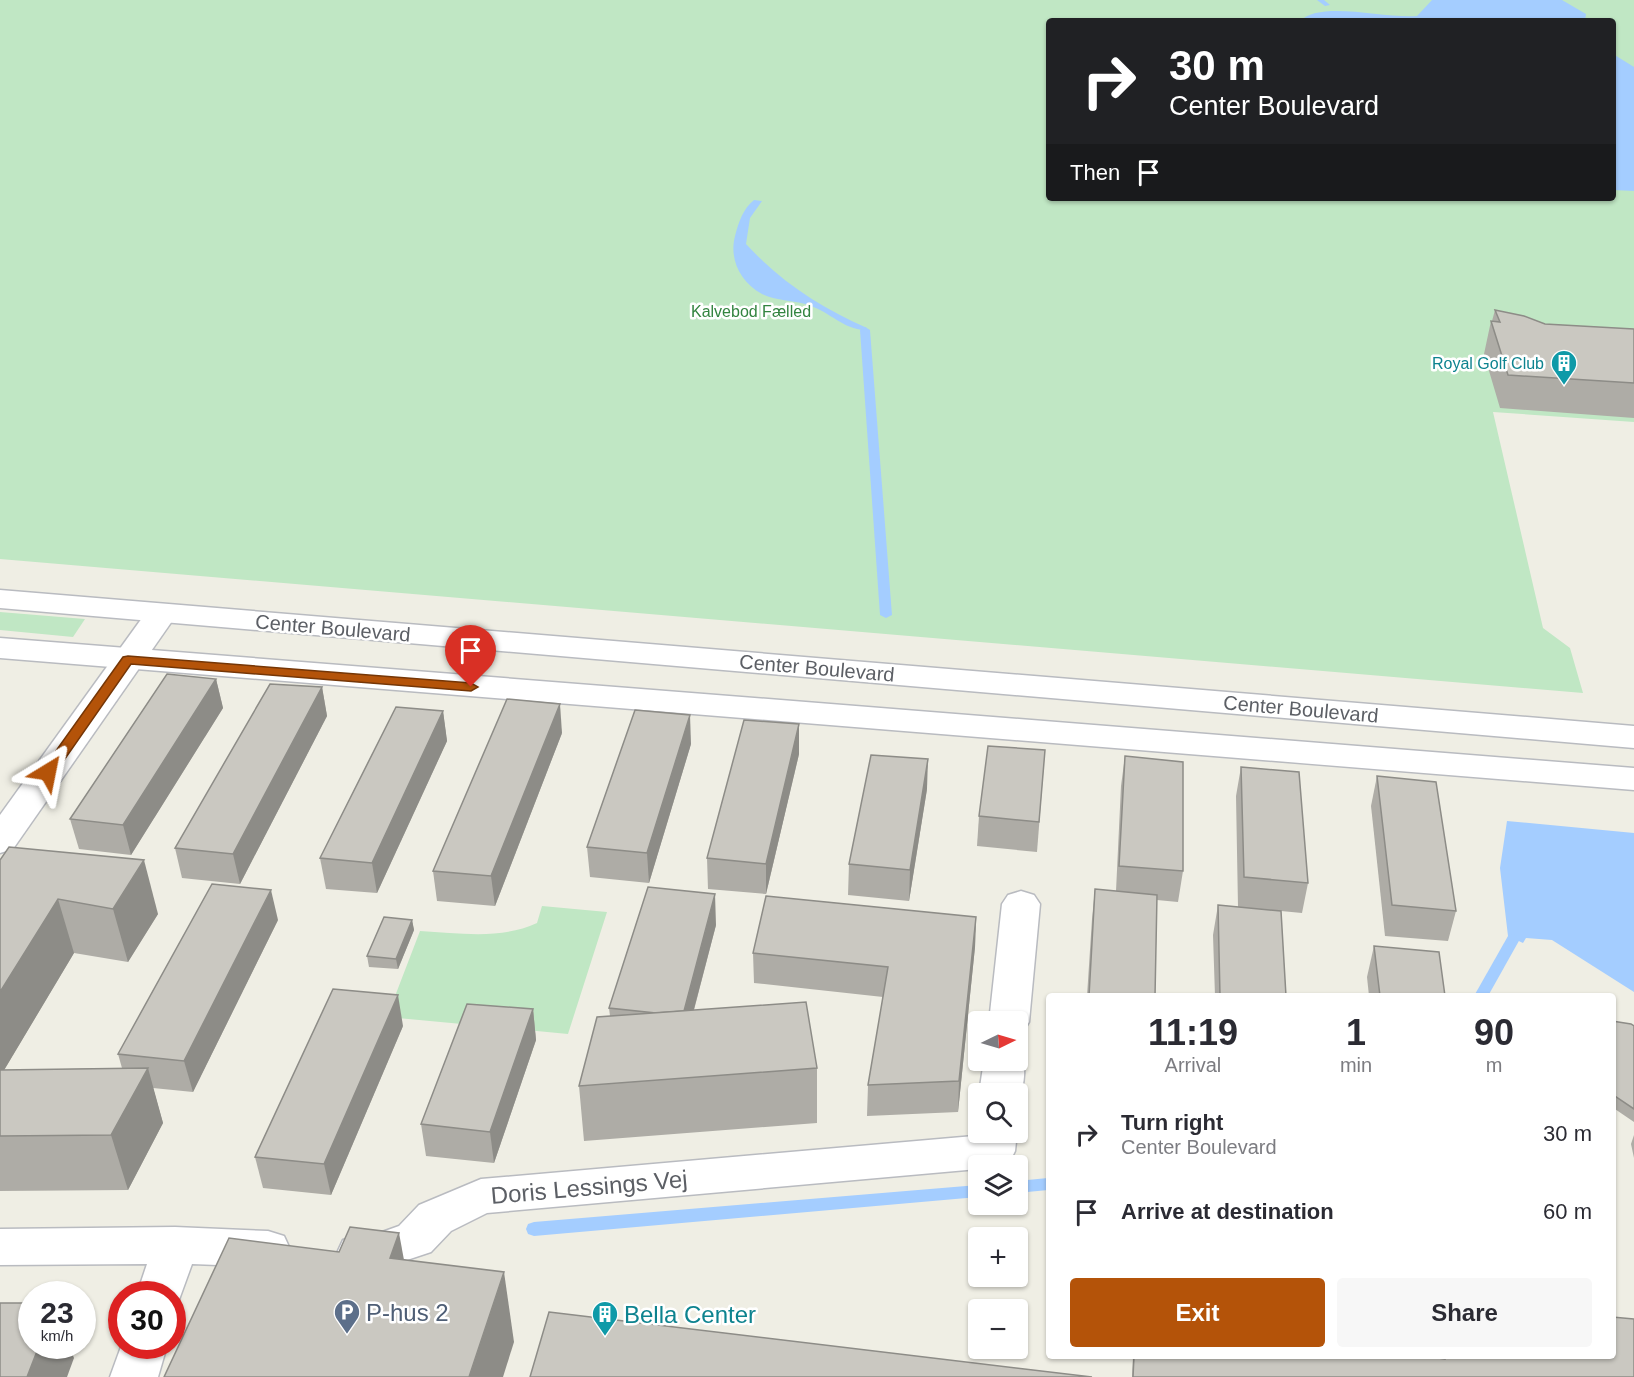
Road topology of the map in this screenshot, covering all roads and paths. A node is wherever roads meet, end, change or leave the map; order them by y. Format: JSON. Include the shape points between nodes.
{"nodes":[{"id":1,"x":0,"y":599,"type":"edge"},
{"id":2,"x":161,"y":614,"type":"junction"},
{"id":3,"x":0,"y":648,"type":"edge"},
{"id":4,"x":128,"y":660,"type":"junction"},
{"id":5,"x":1634,"y":737,"type":"edge"},
{"id":6,"x":1634,"y":779,"type":"edge"},
{"id":7,"x":0,"y":841,"type":"edge"},
{"id":8,"x":1022,"y":904,"type":"dead end"},
{"id":9,"x":1009,"y":1011,"type":"edge"},
{"id":10,"x":995,"y":1143,"type":"edge"},
{"id":11,"x":175,"y":1245,"type":"junction"},
{"id":12,"x":0,"y":1247,"type":"edge"},
{"id":13,"x":164,"y":1281,"type":"edge"},
{"id":14,"x":140,"y":1359,"type":"edge"},
{"id":15,"x":134,"y":1377,"type":"edge"}],
"edges":[{"from":1,"to":2,"type":"street","name":"Center Boulevard"},
{"from":2,"to":4,"type":"street"},
{"from":2,"to":5,"type":"street","name":"Center Boulevard"},
{"from":3,"to":4,"type":"street"},
{"from":4,"to":6,"type":"street"},
{"from":4,"to":7,"type":"street"},
{"from":8,"to":9,"type":"street"},
{"from":10,"to":11,"type":"street","name":"Doris Lessings Vej","via":[[994,1151],[481,1196],[435,1218],[415,1239],[371,1254]]},
{"from":11,"to":12,"type":"street","name":"Doris Lessings Vej"},
{"from":11,"to":13,"type":"street"},
{"from":14,"to":15,"type":"street"}]}
